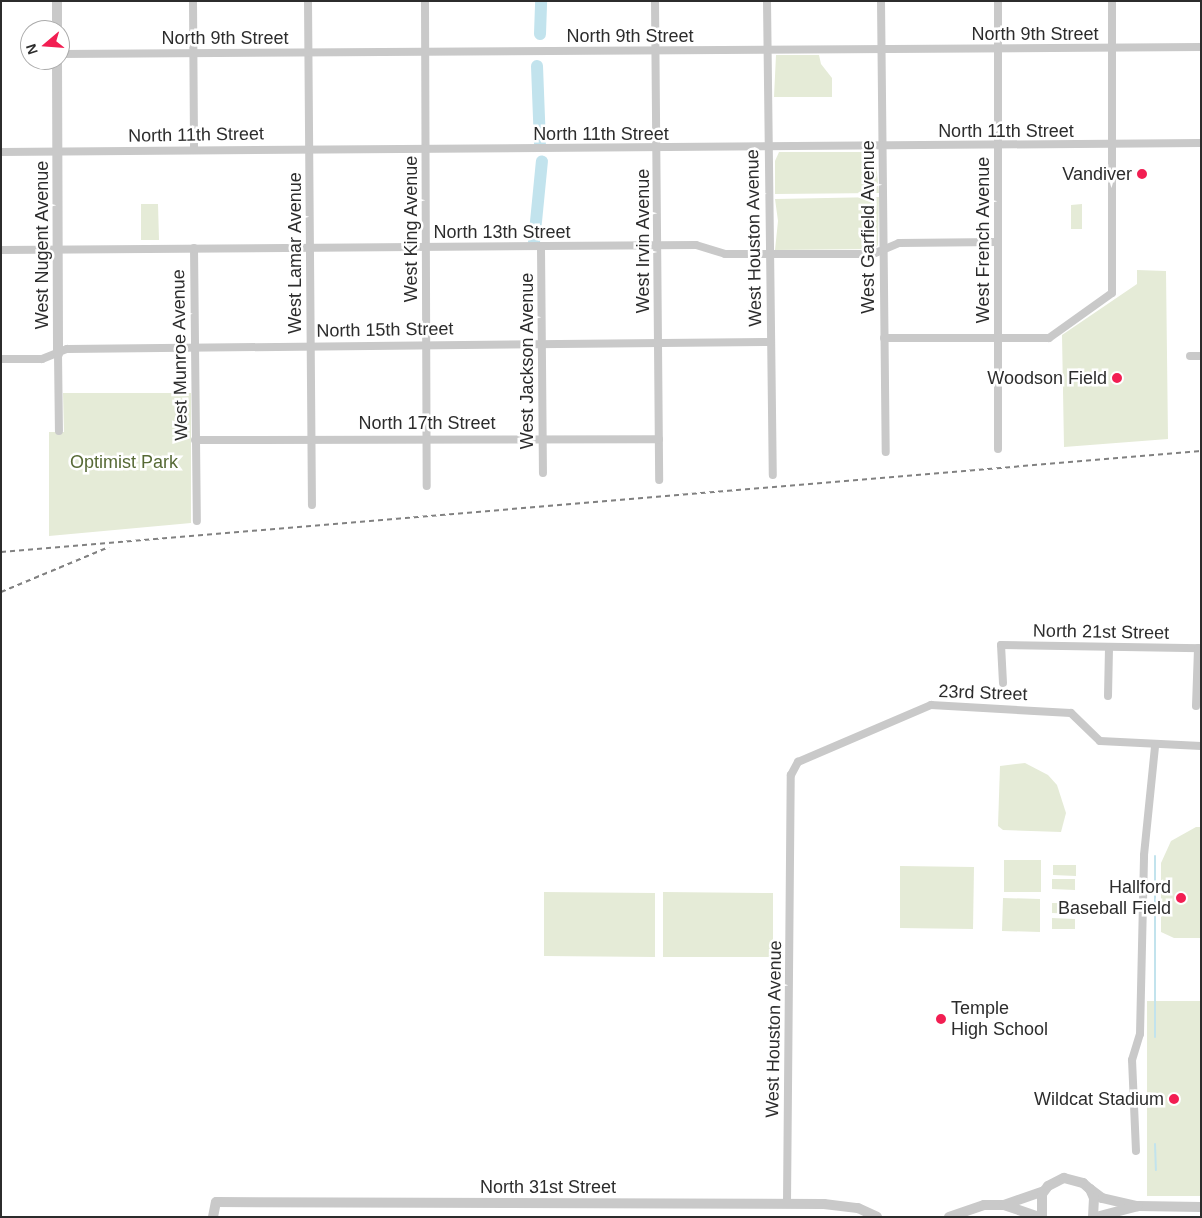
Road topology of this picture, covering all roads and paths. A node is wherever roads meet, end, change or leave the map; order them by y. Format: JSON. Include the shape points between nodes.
{"nodes":[{"id":1,"x":57,"y":1,"type":"edge"},
{"id":2,"x":193,"y":1,"type":"edge"},
{"id":3,"x":308,"y":1,"type":"edge"},
{"id":4,"x":425,"y":1,"type":"edge"},
{"id":5,"x":655,"y":1,"type":"edge"},
{"id":6,"x":767,"y":1,"type":"edge"},
{"id":7,"x":881,"y":1,"type":"edge"},
{"id":8,"x":998,"y":1,"type":"edge"},
{"id":9,"x":1112,"y":1,"type":"edge"},
{"id":10,"x":57,"y":20,"type":"edge"},
{"id":11,"x":1201,"y":47,"type":"edge"},
{"id":12,"x":1112,"y":48,"type":"junction"},
{"id":13,"x":882,"y":49,"type":"junction"},
{"id":14,"x":998,"y":49,"type":"junction"},
{"id":15,"x":656,"y":51,"type":"junction"},
{"id":16,"x":768,"y":51,"type":"junction"},
{"id":17,"x":310,"y":52,"type":"junction"},
{"id":18,"x":194,"y":53,"type":"junction"},
{"id":19,"x":426,"y":53,"type":"junction"},
{"id":20,"x":70,"y":54,"type":"edge"},
{"id":21,"x":57,"y":70,"type":"edge"},
{"id":22,"x":1201,"y":143,"type":"edge"},
{"id":23,"x":1112,"y":145,"type":"junction"},
{"id":24,"x":883,"y":146,"type":"junction"},
{"id":25,"x":998,"y":146,"type":"junction"},
{"id":26,"x":768,"y":147,"type":"junction"},
{"id":27,"x":194,"y":149,"type":"junction"},
{"id":28,"x":310,"y":149,"type":"junction"},
{"id":29,"x":425,"y":149,"type":"junction"},
{"id":30,"x":657,"y":149,"type":"junction"},
{"id":31,"x":1,"y":152,"type":"edge"},
{"id":32,"x":58,"y":152,"type":"junction"},
{"id":33,"x":998,"y":242,"type":"junction"},
{"id":34,"x":658,"y":245,"type":"junction"},
{"id":35,"x":426,"y":247,"type":"junction"},
{"id":36,"x":194,"y":248,"type":"junction"},
{"id":37,"x":542,"y":248,"type":"junction"},
{"id":38,"x":310,"y":249,"type":"junction"},
{"id":39,"x":883,"y":249,"type":"junction"},
{"id":40,"x":1,"y":250,"type":"edge"},
{"id":41,"x":58,"y":250,"type":"junction"},
{"id":42,"x":770,"y":255,"type":"junction"},
{"id":43,"x":884,"y":338,"type":"junction"},
{"id":44,"x":998,"y":338,"type":"junction"},
{"id":45,"x":658,"y":342,"type":"junction"},
{"id":46,"x":771,"y":342,"type":"junction"},
{"id":47,"x":427,"y":344,"type":"junction"},
{"id":48,"x":542,"y":344,"type":"junction"},
{"id":49,"x":194,"y":346,"type":"junction"},
{"id":50,"x":311,"y":346,"type":"junction"},
{"id":51,"x":58,"y":354,"type":"junction"},
{"id":52,"x":1190,"y":356,"type":"dead end"},
{"id":53,"x":1201,"y":356,"type":"edge"},
{"id":54,"x":1,"y":359,"type":"edge"},
{"id":55,"x":59,"y":431,"type":"dead end"},
{"id":56,"x":543,"y":437,"type":"junction"},
{"id":57,"x":428,"y":438,"type":"junction"},
{"id":58,"x":312,"y":439,"type":"junction"},
{"id":59,"x":659,"y":439,"type":"junction"},
{"id":60,"x":195,"y":440,"type":"junction"},
{"id":61,"x":998,"y":449,"type":"dead end"},
{"id":62,"x":886,"y":452,"type":"dead end"},
{"id":63,"x":543,"y":473,"type":"dead end"},
{"id":64,"x":772,"y":474,"type":"dead end"},
{"id":65,"x":659,"y":480,"type":"dead end"},
{"id":66,"x":427,"y":486,"type":"dead end"},
{"id":67,"x":312,"y":505,"type":"dead end"},
{"id":68,"x":197,"y":521,"type":"dead end"},
{"id":69,"x":1109,"y":648,"type":"junction"},
{"id":70,"x":1200,"y":648,"type":"edge"},
{"id":71,"x":1003,"y":683,"type":"dead end"},
{"id":72,"x":1108,"y":696,"type":"dead end"},
{"id":73,"x":1196,"y":706,"type":"dead end"},
{"id":74,"x":1155,"y":746,"type":"junction"},
{"id":75,"x":1201,"y":746,"type":"edge"},
{"id":76,"x":791,"y":854,"type":"joint"},
{"id":77,"x":1136,"y":1151,"type":"dead end"},
{"id":78,"x":1090,"y":1189,"type":"junction"},
{"id":79,"x":1044,"y":1191,"type":"junction"},
{"id":80,"x":787,"y":1203,"type":"junction"},
{"id":81,"x":1004,"y":1206,"type":"junction"},
{"id":82,"x":1138,"y":1206,"type":"junction"},
{"id":83,"x":1201,"y":1207,"type":"edge"},
{"id":84,"x":212,"y":1217,"type":"edge"},
{"id":85,"x":877,"y":1217,"type":"edge"},
{"id":86,"x":949,"y":1217,"type":"edge"},
{"id":87,"x":1041,"y":1217,"type":"edge"},
{"id":88,"x":1095,"y":1217,"type":"edge"}],
"edges":[{"from":1,"to":10,"type":"street"},
{"from":2,"to":18,"type":"street"},
{"from":3,"to":17,"type":"street","name":"West Lamar Avenue"},
{"from":4,"to":19,"type":"street","name":"West King Avenue"},
{"from":5,"to":15,"type":"street","name":"West Irvin Avenue"},
{"from":6,"to":16,"type":"street","name":"West Houston Avenue"},
{"from":7,"to":13,"type":"street","name":"West Garfield Avenue"},
{"from":8,"to":14,"type":"street","name":"West French Avenue"},
{"from":9,"to":12,"type":"street"},
{"from":11,"to":12,"type":"street","name":"North 9th Street"},
{"from":12,"to":14,"type":"street","name":"North 9th Street"},
{"from":12,"to":23,"type":"street"},
{"from":13,"to":14,"type":"street","name":"North 9th Street"},
{"from":13,"to":16,"type":"street","name":"North 9th Street"},
{"from":13,"to":24,"type":"street","name":"West Garfield Avenue"},
{"from":14,"to":25,"type":"street","name":"West French Avenue"},
{"from":15,"to":16,"type":"street","name":"North 9th Street"},
{"from":15,"to":19,"type":"street","name":"North 9th Street"},
{"from":15,"to":30,"type":"street","name":"West Irvin Avenue"},
{"from":16,"to":26,"type":"street","name":"West Houston Avenue"},
{"from":17,"to":18,"type":"street","name":"North 9th Street"},
{"from":17,"to":19,"type":"street","name":"North 9th Street"},
{"from":17,"to":28,"type":"street","name":"West Lamar Avenue"},
{"from":18,"to":20,"type":"street","name":"North 9th Street"},
{"from":18,"to":27,"type":"street"},
{"from":19,"to":29,"type":"street","name":"West King Avenue"},
{"from":21,"to":32,"type":"street","name":"West Nugent Avenue"},
{"from":22,"to":23,"type":"street","name":"North 11th Street"},
{"from":23,"to":25,"type":"street","name":"North 11th Street"},
{"from":23,"to":44,"type":"street","via":[[1112,293],[1049,338]]},
{"from":24,"to":25,"type":"street","name":"North 11th Street"},
{"from":24,"to":26,"type":"street","name":"North 11th Street"},
{"from":24,"to":39,"type":"street","name":"West Garfield Avenue"},
{"from":25,"to":33,"type":"street","name":"West French Avenue"},
{"from":26,"to":30,"type":"street","name":"North 11th Street"},
{"from":26,"to":42,"type":"street","name":"West Houston Avenue"},
{"from":27,"to":28,"type":"street","name":"North 11th Street"},
{"from":27,"to":32,"type":"street","name":"North 11th Street"},
{"from":28,"to":29,"type":"street","name":"North 11th Street"},
{"from":28,"to":38,"type":"street","name":"West Lamar Avenue"},
{"from":29,"to":30,"type":"street","name":"North 11th Street"},
{"from":29,"to":35,"type":"street","name":"West King Avenue"},
{"from":30,"to":34,"type":"street","name":"West Irvin Avenue"},
{"from":31,"to":32,"type":"street","name":"North 11th Street"},
{"from":32,"to":41,"type":"street","name":"West Nugent Avenue"},
{"from":33,"to":39,"type":"street","name":"North 13th Street","via":[[899,243]]},
{"from":33,"to":44,"type":"street","name":"West French Avenue"},
{"from":34,"to":37,"type":"street","name":"North 13th Street"},
{"from":34,"to":42,"type":"street","name":"North 13th Street","via":[[696,245],[725,254]]},
{"from":34,"to":45,"type":"street","name":"West Irvin Avenue"},
{"from":35,"to":37,"type":"street","name":"North 13th Street"},
{"from":35,"to":38,"type":"street","name":"North 13th Street"},
{"from":35,"to":47,"type":"street","name":"West King Avenue"},
{"from":36,"to":38,"type":"street","name":"North 13th Street"},
{"from":36,"to":41,"type":"street","name":"North 13th Street"},
{"from":36,"to":49,"type":"street","name":"West Munroe Avenue"},
{"from":37,"to":48,"type":"street","name":"West Jackson Avenue"},
{"from":38,"to":50,"type":"street","name":"West Lamar Avenue"},
{"from":39,"to":42,"type":"street","name":"North 13th Street","via":[[873,254]]},
{"from":39,"to":43,"type":"street","name":"West Garfield Avenue"},
{"from":40,"to":41,"type":"street","name":"North 13th Street"},
{"from":41,"to":51,"type":"street","name":"West Nugent Avenue"},
{"from":42,"to":46,"type":"street","name":"West Houston Avenue"},
{"from":43,"to":44,"type":"street"},
{"from":43,"to":62,"type":"street","name":"West Garfield Avenue"},
{"from":44,"to":61,"type":"street","name":"West French Avenue"},
{"from":45,"to":46,"type":"street","name":"North 15th Street"},
{"from":45,"to":48,"type":"street","name":"North 15th Street"},
{"from":45,"to":59,"type":"street","name":"West Irvin Avenue"},
{"from":46,"to":64,"type":"street","name":"West Houston Avenue"},
{"from":47,"to":48,"type":"street","name":"North 15th Street"},
{"from":47,"to":50,"type":"street","name":"North 15th Street"},
{"from":47,"to":57,"type":"street","name":"West King Avenue"},
{"from":48,"to":56,"type":"street","name":"West Jackson Avenue"},
{"from":49,"to":50,"type":"street","name":"North 15th Street"},
{"from":49,"to":51,"type":"street","name":"North 15th Street","via":[[67,349]]},
{"from":49,"to":60,"type":"street","name":"West Munroe Avenue"},
{"from":50,"to":58,"type":"street","name":"West Lamar Avenue"},
{"from":51,"to":54,"type":"street","name":"North 15th Street","via":[[42,359]]},
{"from":51,"to":55,"type":"street","name":"West Nugent Avenue"},
{"from":52,"to":53,"type":"street"},
{"from":56,"to":57,"type":"street","name":"North 17th Street"},
{"from":56,"to":59,"type":"street","name":"North 17th Street"},
{"from":56,"to":63,"type":"street","name":"West Jackson Avenue"},
{"from":57,"to":58,"type":"street","name":"North 17th Street"},
{"from":57,"to":66,"type":"street","name":"West King Avenue"},
{"from":58,"to":60,"type":"street","name":"North 17th Street"},
{"from":58,"to":67,"type":"street","name":"West Lamar Avenue"},
{"from":59,"to":65,"type":"street","name":"West Irvin Avenue"},
{"from":60,"to":68,"type":"street","name":"West Munroe Avenue"},
{"from":69,"to":70,"type":"street","name":"North 21st Street"},
{"from":69,"to":71,"type":"street","name":"North 21st Street","via":[[1000,646]]},
{"from":69,"to":72,"type":"street"},
{"from":70,"to":73,"type":"street"},
{"from":74,"to":75,"type":"street","name":"23rd Street"},
{"from":74,"to":76,"type":"street","name":"23rd Street","via":[[1100,741],[1071,713],[931,706],[798,762],[792,775]]},
{"from":74,"to":77,"type":"street","via":[[1144,855],[1140,1034],[1132,1060]]},
{"from":76,"to":80,"type":"street","name":"West Houston Avenue"},
{"from":78,"to":79,"type":"street","via":[[1083,1182],[1064,1178]]},
{"from":78,"to":82,"type":"street","via":[[1102,1198]]},
{"from":78,"to":88,"type":"street"},
{"from":79,"to":81,"type":"street"},
{"from":79,"to":87,"type":"street","via":[[1040,1203]]},
{"from":80,"to":84,"type":"street","name":"North 31st Street","via":[[216,1202]]},
{"from":80,"to":85,"type":"street","name":"North 31st Street","via":[[858,1208]]},
{"from":81,"to":86,"type":"street","via":[[984,1205]]},
{"from":81,"to":87,"type":"street"},
{"from":82,"to":83,"type":"street"},
{"from":82,"to":88,"type":"street"}]}
